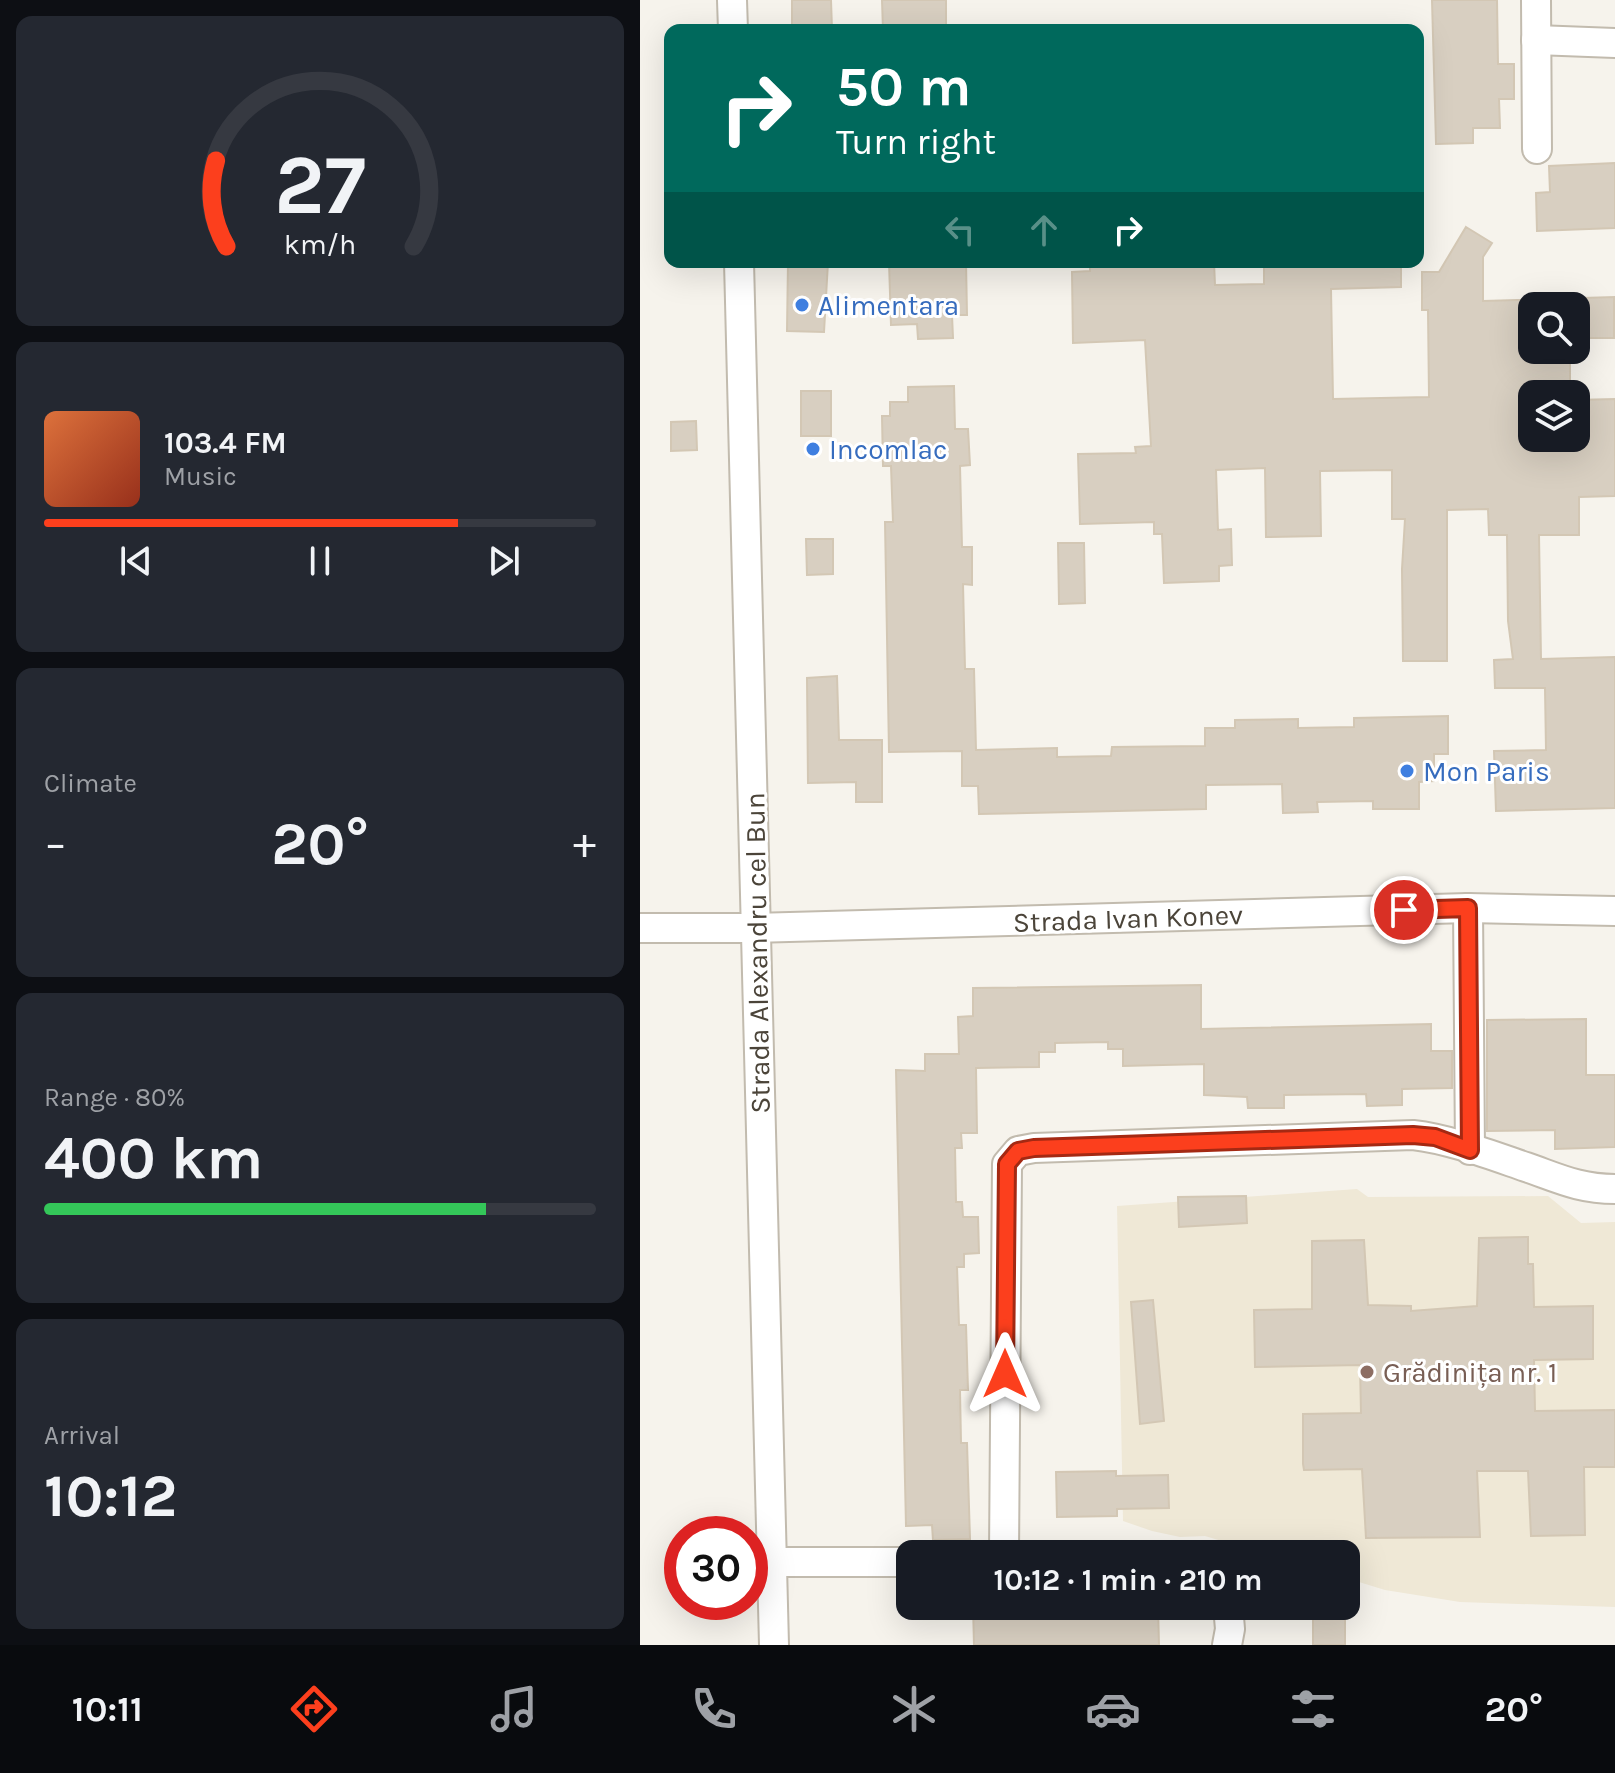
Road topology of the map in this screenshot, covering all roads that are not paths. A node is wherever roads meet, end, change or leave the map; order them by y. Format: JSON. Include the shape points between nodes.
{"nodes":[{"id":1,"x":732,"y":0,"type":"edge"},
{"id":2,"x":1536,"y":0,"type":"edge"},
{"id":3,"x":733,"y":24,"type":"edge"},
{"id":4,"x":1536,"y":40,"type":"junction"},
{"id":5,"x":1615,"y":43,"type":"edge"},
{"id":6,"x":1537,"y":149,"type":"dead end"},
{"id":7,"x":739,"y":268,"type":"edge"},
{"id":8,"x":1468,"y":908,"type":"junction"},
{"id":9,"x":1615,"y":911,"type":"edge"},
{"id":10,"x":640,"y":928,"type":"edge"},
{"id":11,"x":757,"y":928,"type":"junction"},
{"id":12,"x":1470,"y":1150,"type":"junction"},
{"id":13,"x":1615,"y":1189,"type":"edge"},
{"id":14,"x":1004,"y":1540,"type":"edge"},
{"id":15,"x":772,"y":1562,"type":"junction"},
{"id":16,"x":896,"y":1562,"type":"edge"},
{"id":17,"x":1229,"y":1620,"type":"edge"},
{"id":18,"x":774,"y":1645,"type":"edge"},
{"id":19,"x":1227,"y":1645,"type":"edge"}],
"edges":[{"from":1,"to":3,"type":"street"},
{"from":2,"to":4,"type":"street"},
{"from":4,"to":5,"type":"street"},
{"from":4,"to":6,"type":"street"},
{"from":7,"to":11,"type":"street","name":"Strada Alexandru cel Bun"},
{"from":8,"to":9,"type":"street","name":"Strada Ivan Konev"},
{"from":8,"to":11,"type":"street","name":"Strada Ivan Konev"},
{"from":8,"to":12,"type":"street"},
{"from":10,"to":11,"type":"street","name":"Strada Ivan Konev"},
{"from":11,"to":15,"type":"street","name":"Strada Alexandru cel Bun"},
{"from":12,"to":13,"type":"street","via":[[1566,1183]]},
{"from":12,"to":14,"type":"street","via":[[1413,1135],[1018,1151],[1007,1164]]},
{"from":15,"to":16,"type":"street"},
{"from":15,"to":18,"type":"street","name":"Strada Alexandru cel Bun"},
{"from":17,"to":19,"type":"street"}]}
